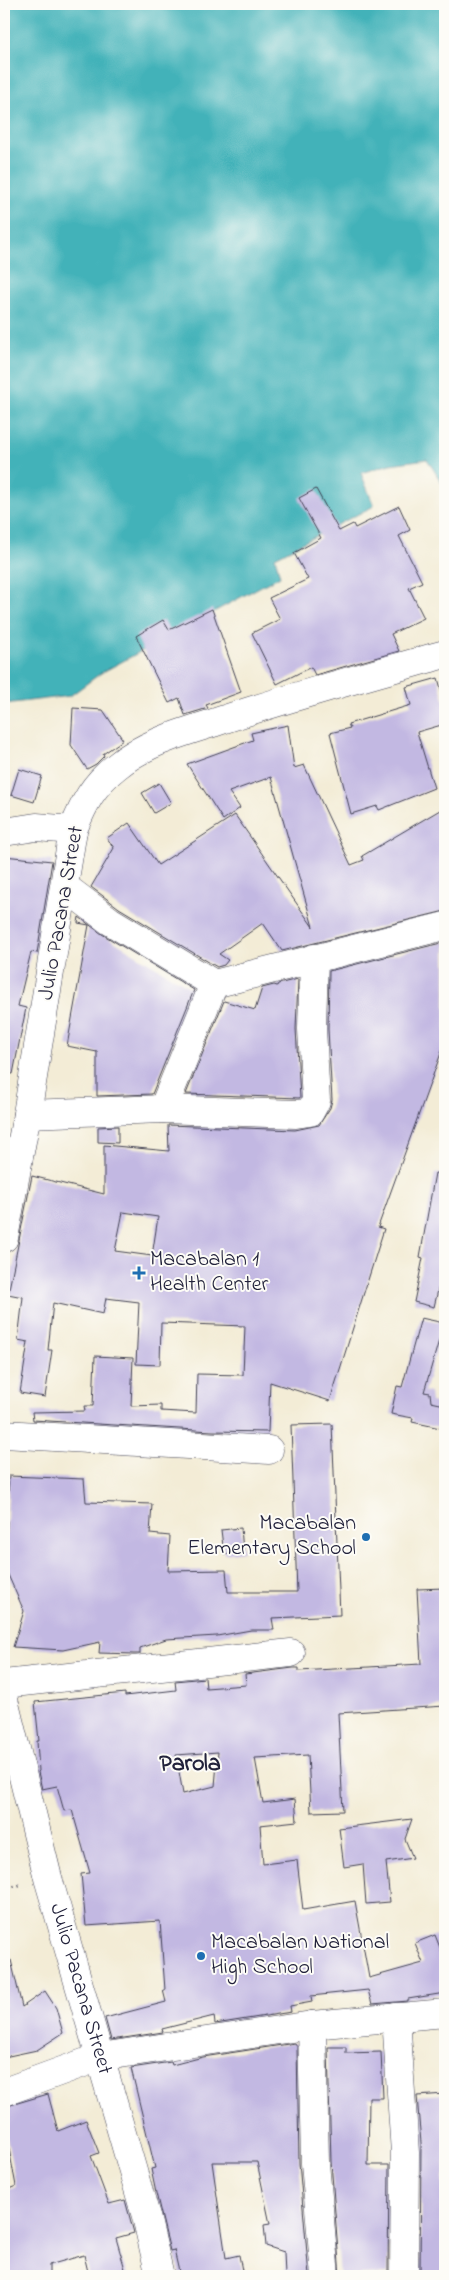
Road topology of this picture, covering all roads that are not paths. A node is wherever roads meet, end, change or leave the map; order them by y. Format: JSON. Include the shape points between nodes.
{"nodes":[{"id":1,"x":445,"y":654,"type":"edge"},
{"id":2,"x":73,"y":830,"type":"junction"},
{"id":3,"x":4,"y":832,"type":"edge"},
{"id":4,"x":65,"y":887,"type":"junction"},
{"id":5,"x":445,"y":926,"type":"edge"},
{"id":6,"x":314,"y":958,"type":"junction"},
{"id":7,"x":214,"y":984,"type":"junction"},
{"id":8,"x":164,"y":1108,"type":"junction"},
{"id":9,"x":27,"y":1114,"type":"junction"},
{"id":10,"x":4,"y":1238,"type":"edge"},
{"id":11,"x":4,"y":1434,"type":"edge"},
{"id":12,"x":269,"y":1450,"type":"dead end"},
{"id":13,"x":291,"y":1653,"type":"dead end"},
{"id":14,"x":4,"y":1684,"type":"edge"},
{"id":15,"x":4,"y":1700,"type":"edge"},
{"id":16,"x":445,"y":2014,"type":"edge"},
{"id":17,"x":396,"y":2017,"type":"junction"},
{"id":18,"x":312,"y":2025,"type":"junction"},
{"id":19,"x":100,"y":2057,"type":"junction"},
{"id":20,"x":4,"y":2092,"type":"edge"},
{"id":21,"x":160,"y":2276,"type":"edge"},
{"id":22,"x":325,"y":2276,"type":"edge"},
{"id":23,"x":404,"y":2276,"type":"edge"}],
"edges":[{"from":1,"to":2,"type":"street","name":"Julio Pacana Street","via":[[238,714],[140,751],[99,781],[84,803]]},
{"from":2,"to":3,"type":"street","via":[[36,827]]},
{"from":2,"to":4,"type":"street","name":"Julio Pacana Street"},
{"from":4,"to":7,"type":"street","via":[[110,921]]},
{"from":4,"to":9,"type":"street","name":"Julio Pacana Street"},
{"from":5,"to":6,"type":"street"},
{"from":6,"to":7,"type":"street"},
{"from":6,"to":8,"type":"street","via":[[312,1029],[316,1101],[310,1112]]},
{"from":7,"to":8,"type":"street"},
{"from":8,"to":9,"type":"street"},
{"from":9,"to":10,"type":"street","name":"Julio Pacana Street"},
{"from":11,"to":12,"type":"street"},
{"from":13,"to":14,"type":"street"},
{"from":15,"to":19,"type":"street","name":"Julio Pacana Street","via":[[48,1878]]},
{"from":16,"to":17,"type":"street"},
{"from":17,"to":18,"type":"street"},
{"from":17,"to":23,"type":"street","via":[[405,2153]]},
{"from":18,"to":19,"type":"street"},
{"from":18,"to":22,"type":"street","via":[[315,2163]]},
{"from":19,"to":20,"type":"street"},
{"from":19,"to":21,"type":"street","name":"Julio Pacana Street"}]}
